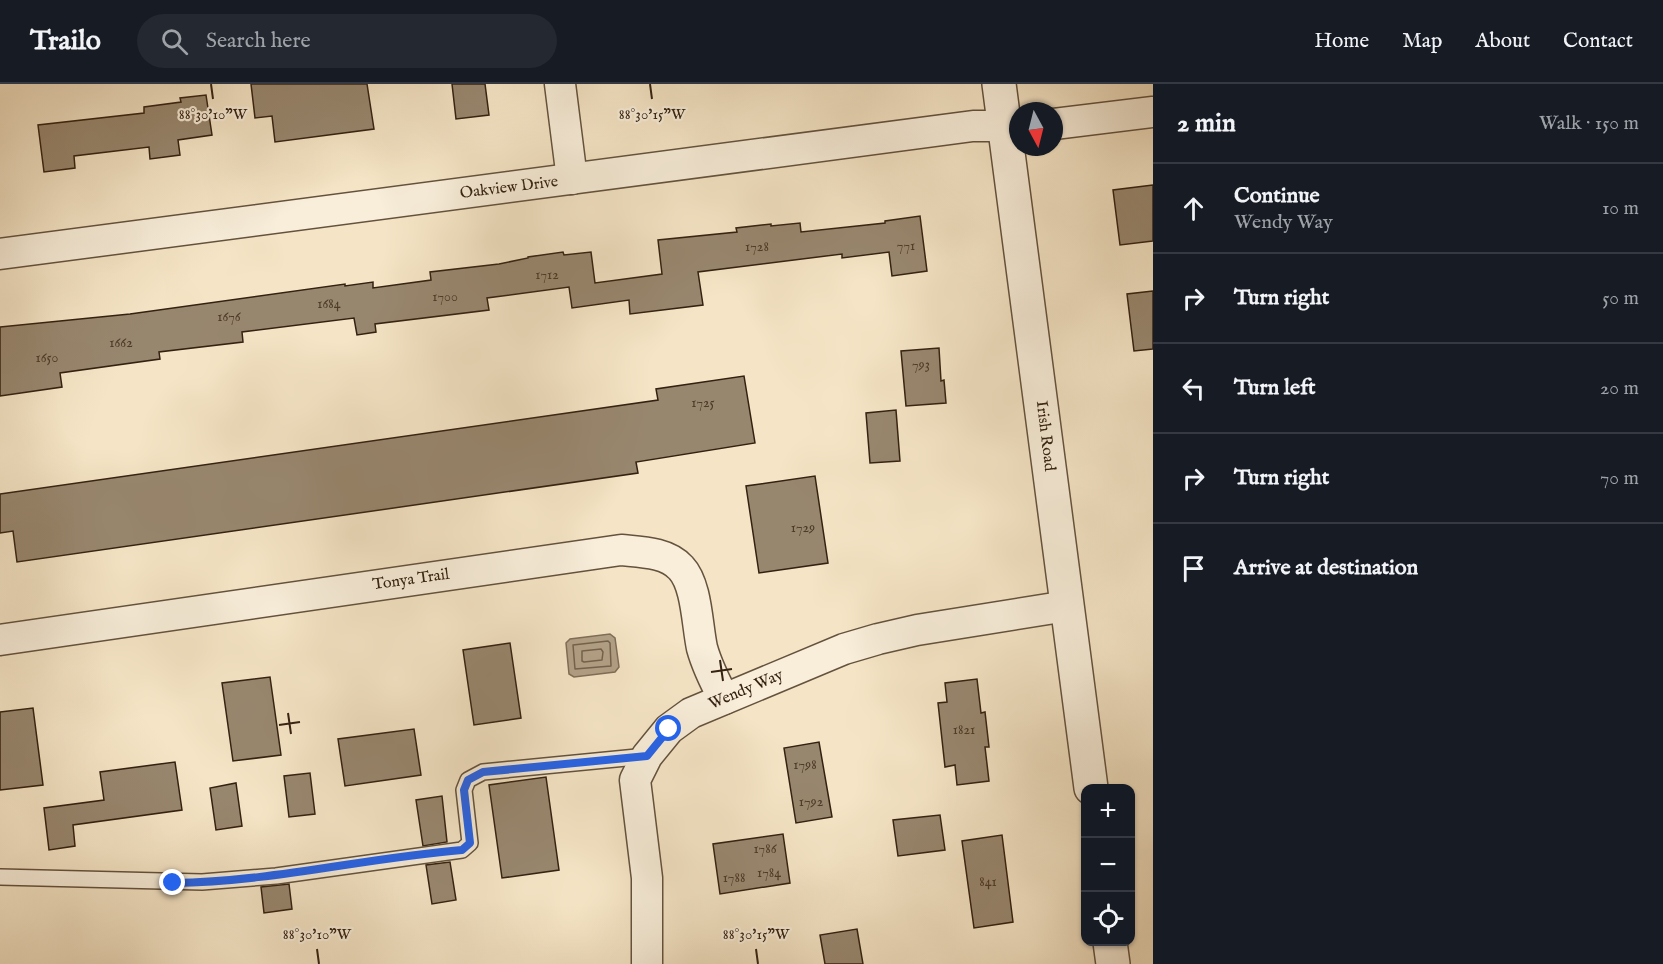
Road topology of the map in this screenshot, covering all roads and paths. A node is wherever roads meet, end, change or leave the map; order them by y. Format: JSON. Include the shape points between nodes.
{"nodes":[{"id":1,"x":560,"y":84,"type":"edge"},
{"id":2,"x":999,"y":84,"type":"edge"},
{"id":3,"x":1153,"y":112,"type":"edge"},
{"id":4,"x":1009,"y":119,"type":"edge"},
{"id":5,"x":1063,"y":123,"type":"edge"},
{"id":6,"x":1009,"y":126,"type":"edge"},
{"id":7,"x":1014,"y":156,"type":"edge"},
{"id":8,"x":572,"y":179,"type":"junction"},
{"id":9,"x":0,"y":254,"type":"edge"},
{"id":10,"x":1067,"y":606,"type":"junction"},
{"id":11,"x":0,"y":640,"type":"edge"},
{"id":12,"x":724,"y":699,"type":"junction"},
{"id":13,"x":647,"y":756,"type":"junction"},
{"id":14,"x":1090,"y":784,"type":"edge"},
{"id":15,"x":0,"y":877,"type":"edge"},
{"id":16,"x":1111,"y":946,"type":"edge"},
{"id":17,"x":646,"y":964,"type":"edge"},
{"id":18,"x":1113,"y":964,"type":"edge"}],
"edges":[{"from":1,"to":8,"type":"street"},
{"from":2,"to":4,"type":"street","name":"Irish Road"},
{"from":3,"to":5,"type":"street"},
{"from":6,"to":8,"type":"street","name":"Oakview Drive","via":[[973,126]]},
{"from":7,"to":10,"type":"street","name":"Irish Road"},
{"from":8,"to":9,"type":"street","name":"Oakview Drive"},
{"from":10,"to":12,"type":"street","name":"Wendy Way","via":[[878,639],[844,649]]},
{"from":10,"to":14,"type":"street","name":"Irish Road"},
{"from":11,"to":12,"type":"street","name":"Tonya Trail","via":[[621,550],[667,558],[690,581],[702,648]]},
{"from":12,"to":13,"type":"street","name":"Wendy Way","via":[[691,713],[669,729]]},
{"from":13,"to":15,"type":"lane","via":[[483,772],[468,780],[464,790],[470,843],[462,850],[276,876],[202,882]]},
{"from":13,"to":17,"type":"street","name":"Wendy Way","via":[[634,780],[646,878]]},
{"from":16,"to":18,"type":"street"}]}
